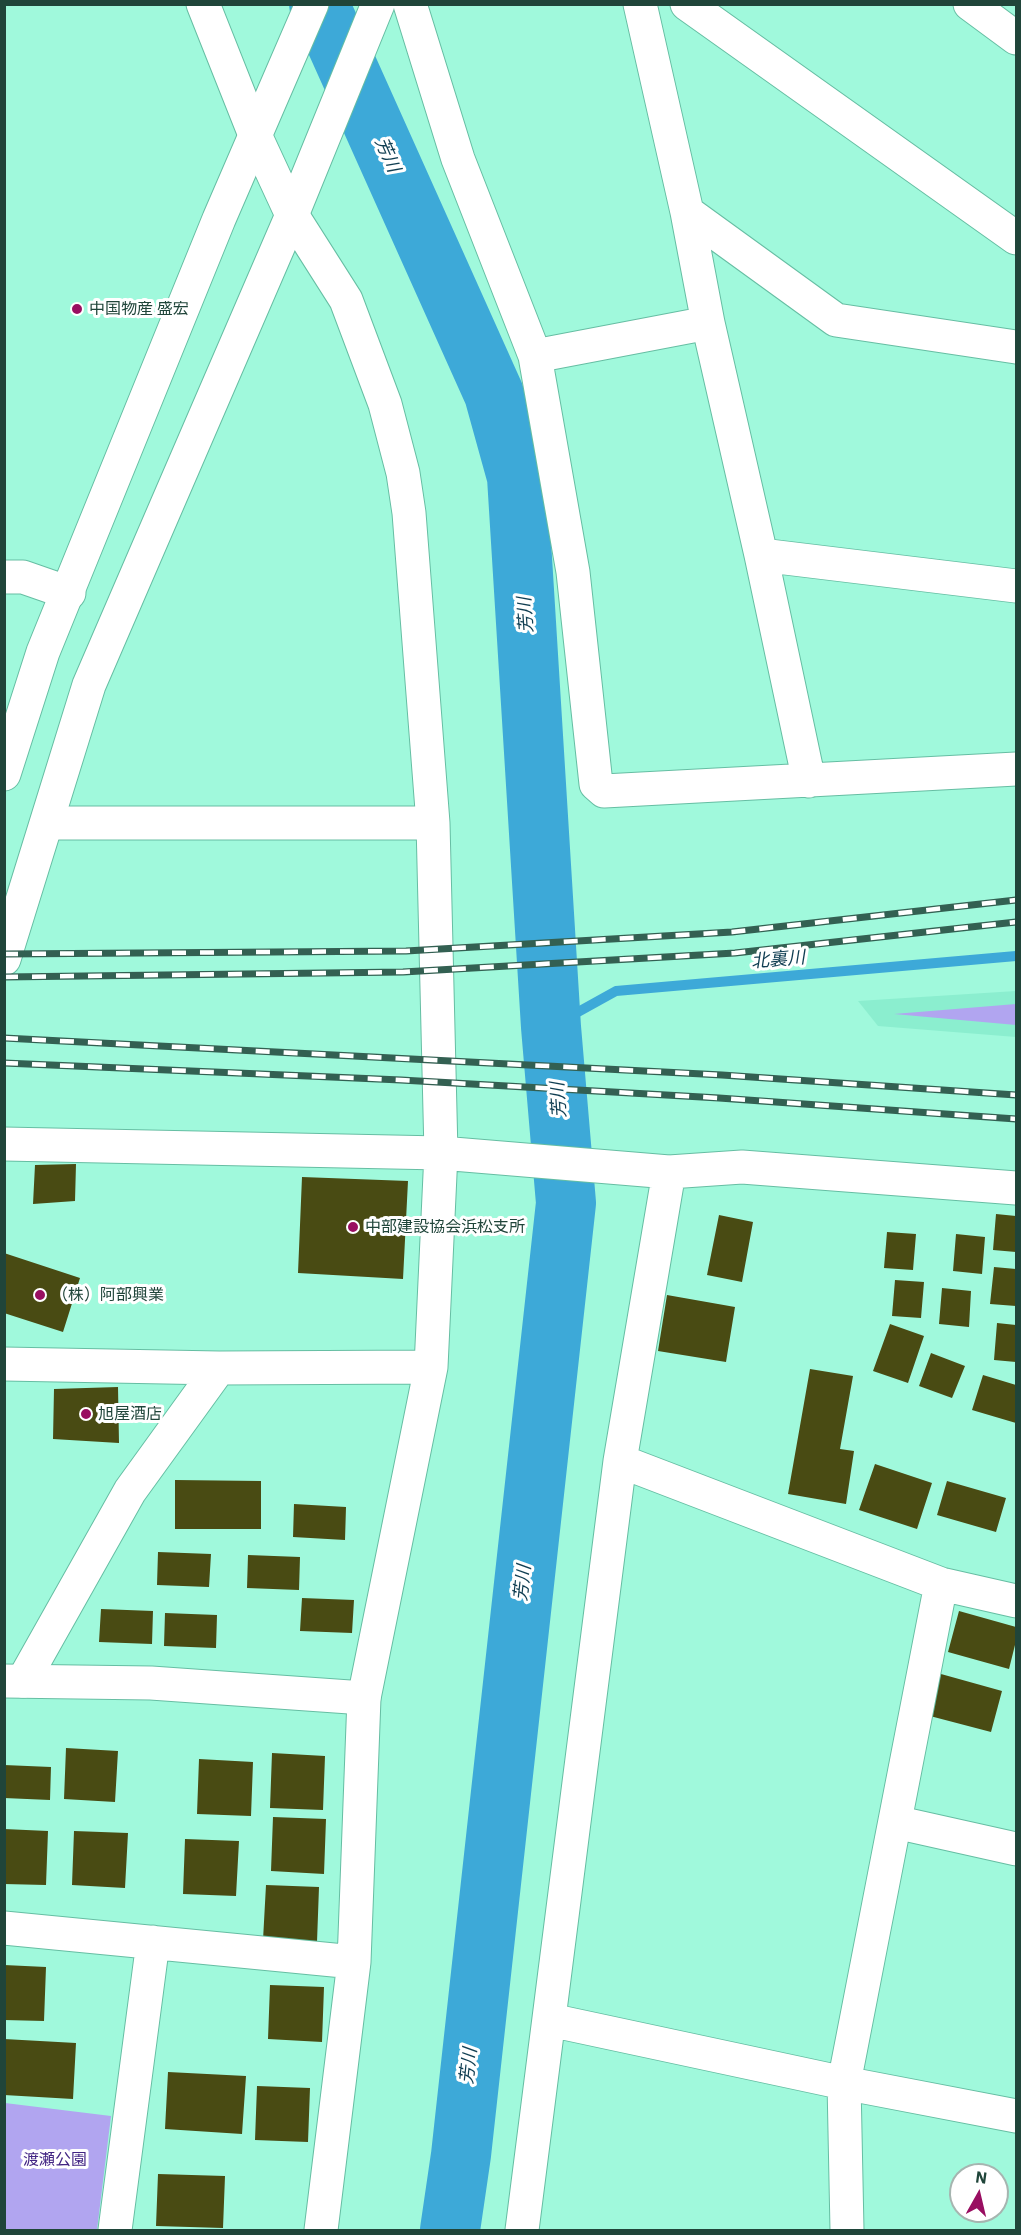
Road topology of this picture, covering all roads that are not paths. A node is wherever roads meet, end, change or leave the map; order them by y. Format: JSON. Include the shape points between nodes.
{"nodes":[{"id":1,"x":203,"y":4,"type":"edge"},
{"id":2,"x":312,"y":4,"type":"edge"},
{"id":3,"x":378,"y":4,"type":"edge"},
{"id":4,"x":410,"y":4,"type":"edge"},
{"id":5,"x":640,"y":4,"type":"edge"},
{"id":6,"x":687,"y":4,"type":"edge"},
{"id":7,"x":970,"y":4,"type":"edge"},
{"id":8,"x":1017,"y":38,"type":"edge"},
{"id":9,"x":255,"y":135,"type":"junction"},
{"id":10,"x":296,"y":204,"type":"junction"},
{"id":11,"x":687,"y":212,"type":"junction"},
{"id":12,"x":1017,"y":238,"type":"edge"},
{"id":13,"x":708,"y":323,"type":"junction"},
{"id":14,"x":1017,"y":347,"type":"edge"},
{"id":15,"x":535,"y":356,"type":"junction"},
{"id":16,"x":761,"y":555,"type":"junction"},
{"id":17,"x":4,"y":577,"type":"edge"},
{"id":18,"x":1017,"y":586,"type":"edge"},
{"id":19,"x":69,"y":593,"type":"junction"},
{"id":20,"x":1017,"y":769,"type":"edge"},
{"id":21,"x":4,"y":774,"type":"edge"},
{"id":22,"x":809,"y":781,"type":"junction"},
{"id":23,"x":47,"y":823,"type":"junction"},
{"id":24,"x":433,"y":823,"type":"junction"},
{"id":25,"x":4,"y":959,"type":"edge"},
{"id":26,"x":4,"y":1144,"type":"edge"},
{"id":27,"x":441,"y":1153,"type":"junction"},
{"id":28,"x":663,"y":1170,"type":"junction"},
{"id":29,"x":1017,"y":1188,"type":"edge"},
{"id":30,"x":4,"y":1364,"type":"edge"},
{"id":31,"x":431,"y":1367,"type":"junction"},
{"id":32,"x":219,"y":1368,"type":"junction"},
{"id":33,"x":620,"y":1461,"type":"junction"},
{"id":34,"x":941,"y":1584,"type":"junction"},
{"id":35,"x":1017,"y":1601,"type":"edge"},
{"id":36,"x":14,"y":1681,"type":"edge"},
{"id":37,"x":364,"y":1698,"type":"junction"},
{"id":38,"x":895,"y":1822,"type":"junction"},
{"id":39,"x":1017,"y":1849,"type":"edge"},
{"id":40,"x":4,"y":1928,"type":"edge"},
{"id":41,"x":153,"y":1942,"type":"junction"},
{"id":42,"x":354,"y":1962,"type":"junction"},
{"id":43,"x":550,"y":2020,"type":"junction"},
{"id":44,"x":844,"y":2083,"type":"junction"},
{"id":45,"x":1017,"y":2116,"type":"edge"},
{"id":46,"x":115,"y":2230,"type":"edge"},
{"id":47,"x":321,"y":2230,"type":"edge"},
{"id":48,"x":522,"y":2230,"type":"edge"},
{"id":49,"x":847,"y":2230,"type":"edge"}],
"edges":[{"from":1,"to":9,"type":"street"},
{"from":2,"to":9,"type":"street"},
{"from":3,"to":10,"type":"street"},
{"from":4,"to":15,"type":"street","via":[[458,159]]},
{"from":5,"to":11,"type":"street"},
{"from":6,"to":12,"type":"street"},
{"from":7,"to":8,"type":"street"},
{"from":9,"to":10,"type":"street"},
{"from":9,"to":19,"type":"street"},
{"from":10,"to":23,"type":"street","via":[[89,685]]},
{"from":10,"to":24,"type":"street","via":[[346,300],[385,404],[404,473]]},
{"from":11,"to":13,"type":"street"},
{"from":11,"to":14,"type":"street","via":[[836,320]]},
{"from":13,"to":15,"type":"street"},
{"from":13,"to":16,"type":"street"},
{"from":15,"to":22,"type":"street","via":[[573,572],[596,784],[604,791]]},
{"from":16,"to":18,"type":"street"},
{"from":16,"to":22,"type":"street"},
{"from":17,"to":19,"type":"street","via":[[23,578]]},
{"from":19,"to":21,"type":"street","via":[[43,652]]},
{"from":20,"to":22,"type":"street"},
{"from":23,"to":24,"type":"street"},
{"from":23,"to":25,"type":"street"},
{"from":24,"to":27,"type":"street"},
{"from":26,"to":27,"type":"street"},
{"from":27,"to":28,"type":"street"},
{"from":27,"to":31,"type":"street"},
{"from":28,"to":29,"type":"street","via":[[742,1167]]},
{"from":28,"to":33,"type":"street"},
{"from":30,"to":32,"type":"street"},
{"from":31,"to":32,"type":"street"},
{"from":31,"to":37,"type":"street"},
{"from":32,"to":36,"type":"street","via":[[130,1491]]},
{"from":33,"to":34,"type":"street"},
{"from":33,"to":43,"type":"street"},
{"from":34,"to":35,"type":"street"},
{"from":34,"to":38,"type":"street"},
{"from":36,"to":37,"type":"street","via":[[151,1683]]},
{"from":37,"to":42,"type":"street"},
{"from":38,"to":39,"type":"street"},
{"from":38,"to":44,"type":"street"},
{"from":40,"to":41,"type":"street"},
{"from":41,"to":42,"type":"street"},
{"from":41,"to":46,"type":"street"},
{"from":42,"to":47,"type":"street"},
{"from":43,"to":44,"type":"street"},
{"from":43,"to":48,"type":"street"},
{"from":44,"to":45,"type":"street"},
{"from":44,"to":49,"type":"street"}]}
